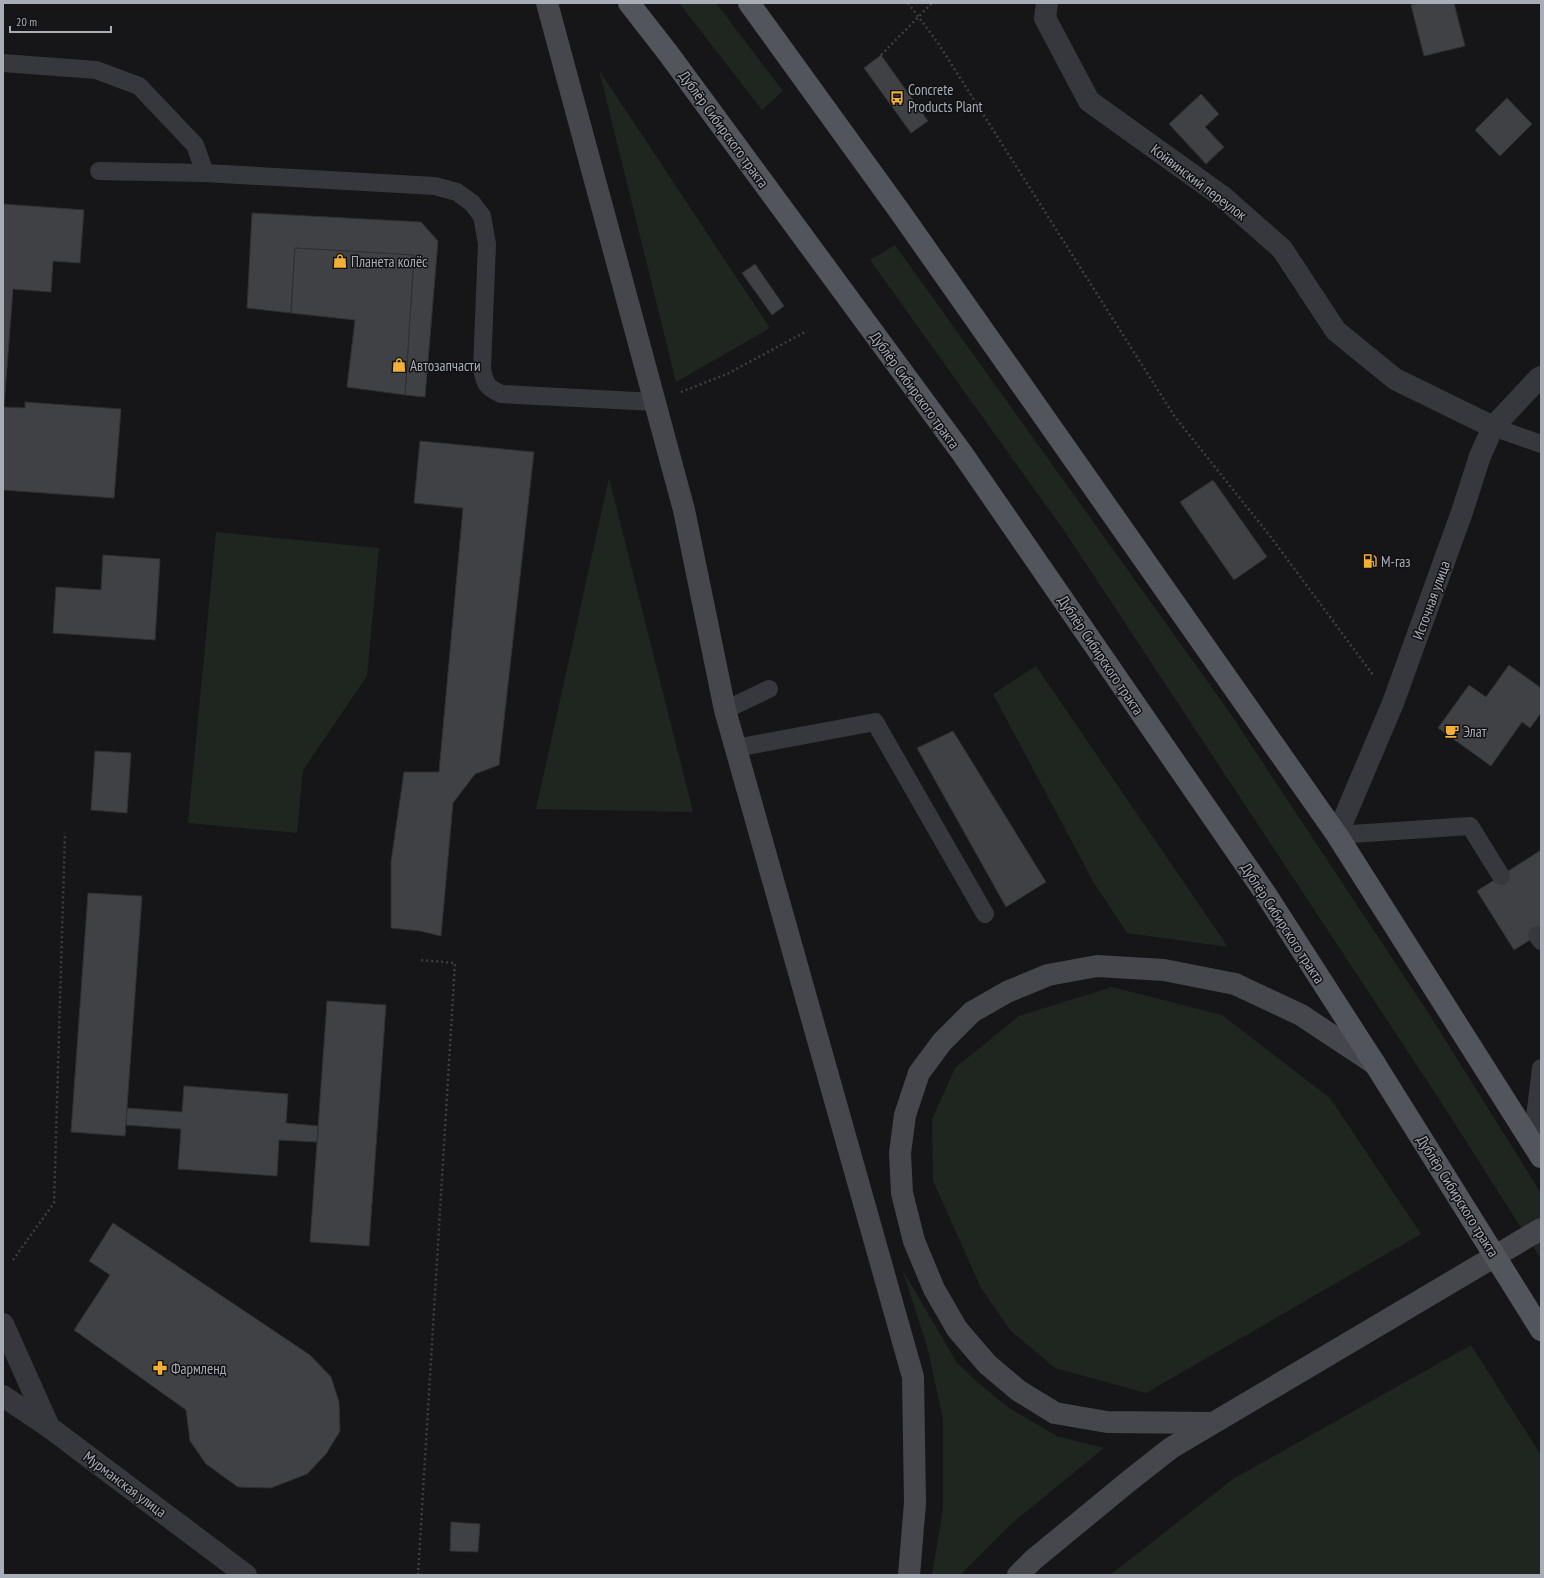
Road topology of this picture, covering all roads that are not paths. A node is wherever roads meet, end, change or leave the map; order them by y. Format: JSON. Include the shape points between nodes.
{"nodes":[{"id":1,"x":547,"y":3,"type":"edge"},
{"id":2,"x":629,"y":3,"type":"edge"},
{"id":3,"x":749,"y":3,"type":"edge"},
{"id":4,"x":1047,"y":3,"type":"edge"},
{"id":5,"x":3,"y":63,"type":"edge"},
{"id":6,"x":100,"y":171,"type":"dead end"},
{"id":7,"x":205,"y":173,"type":"junction"},
{"id":8,"x":1541,"y":377,"type":"edge"},
{"id":9,"x":655,"y":402,"type":"junction"},
{"id":10,"x":1493,"y":427,"type":"junction"},
{"id":11,"x":1541,"y":444,"type":"edge"},
{"id":12,"x":769,"y":689,"type":"dead end"},
{"id":13,"x":725,"y":710,"type":"junction"},
{"id":14,"x":736,"y":748,"type":"junction"},
{"id":15,"x":1337,"y":835,"type":"junction"},
{"id":16,"x":1501,"y":876,"type":"dead end"},
{"id":17,"x":986,"y":914,"type":"dead end"},
{"id":18,"x":1375,"y":1064,"type":"junction"},
{"id":19,"x":1541,"y":1068,"type":"edge"},
{"id":20,"x":1537,"y":1149,"type":"edge"},
{"id":21,"x":1541,"y":1229,"type":"edge"},
{"id":22,"x":3,"y":1324,"type":"edge"},
{"id":23,"x":1541,"y":1330,"type":"edge"},
{"id":24,"x":3,"y":1396,"type":"edge"},
{"id":25,"x":1212,"y":1423,"type":"junction"},
{"id":26,"x":49,"y":1427,"type":"junction"},
{"id":27,"x":242,"y":1574,"type":"edge"},
{"id":28,"x":909,"y":1575,"type":"edge"},
{"id":29,"x":1018,"y":1575,"type":"edge"}],
"edges":[{"from":1,"to":9,"type":"main road"},
{"from":2,"to":18,"type":"main road","name":"Дублёр Сибирского тракта","via":[[687,78],[962,453],[1265,893]]},
{"from":3,"to":15,"type":"main road","via":[[1040,410]]},
{"from":4,"to":10,"type":"street","name":"Койвинский переулок","via":[[1045,18],[1088,101],[1223,197],[1282,249],[1336,331],[1360,351],[1395,379]]},
{"from":5,"to":7,"type":"lane","via":[[96,70],[140,86],[196,145]]},
{"from":6,"to":7,"type":"lane"},
{"from":7,"to":9,"type":"lane","via":[[435,186],[457,192],[472,203],[482,216],[487,244],[482,369],[485,384],[501,394]]},
{"from":8,"to":10,"type":"street","name":"Источная улица"},
{"from":9,"to":13,"type":"main road","via":[[684,510]]},
{"from":10,"to":11,"type":"lane"},
{"from":10,"to":15,"type":"street","name":"Источная улица","via":[[1480,456],[1393,703]]},
{"from":12,"to":13,"type":"lane"},
{"from":13,"to":14,"type":"main road"},
{"from":14,"to":17,"type":"lane","via":[[875,722]]},
{"from":14,"to":28,"type":"main road","via":[[913,1377],[915,1503]]},
{"from":15,"to":16,"type":"lane","via":[[1470,826]]},
{"from":15,"to":20,"type":"main road"},
{"from":18,"to":23,"type":"main road","name":"Дублёр Сибирского тракта"},
{"from":18,"to":25,"type":"main road","via":[[1301,1015],[1235,984],[1164,970],[1097,966],[1048,975],[1007,992],[972,1012],[942,1042],[919,1073],[904,1115],[900,1153],[902,1193],[914,1241],[934,1289],[957,1329],[987,1364],[1019,1391],[1055,1413],[1106,1422]]},
{"from":19,"to":20,"type":"lane"},
{"from":21,"to":25,"type":"main road"},
{"from":22,"to":26,"type":"street"},
{"from":24,"to":26,"type":"street","name":"Мурманская улица"},
{"from":25,"to":29,"type":"main road","via":[[1171,1448],[1128,1480]]},
{"from":26,"to":27,"type":"street","name":"Мурманская улица"}]}
